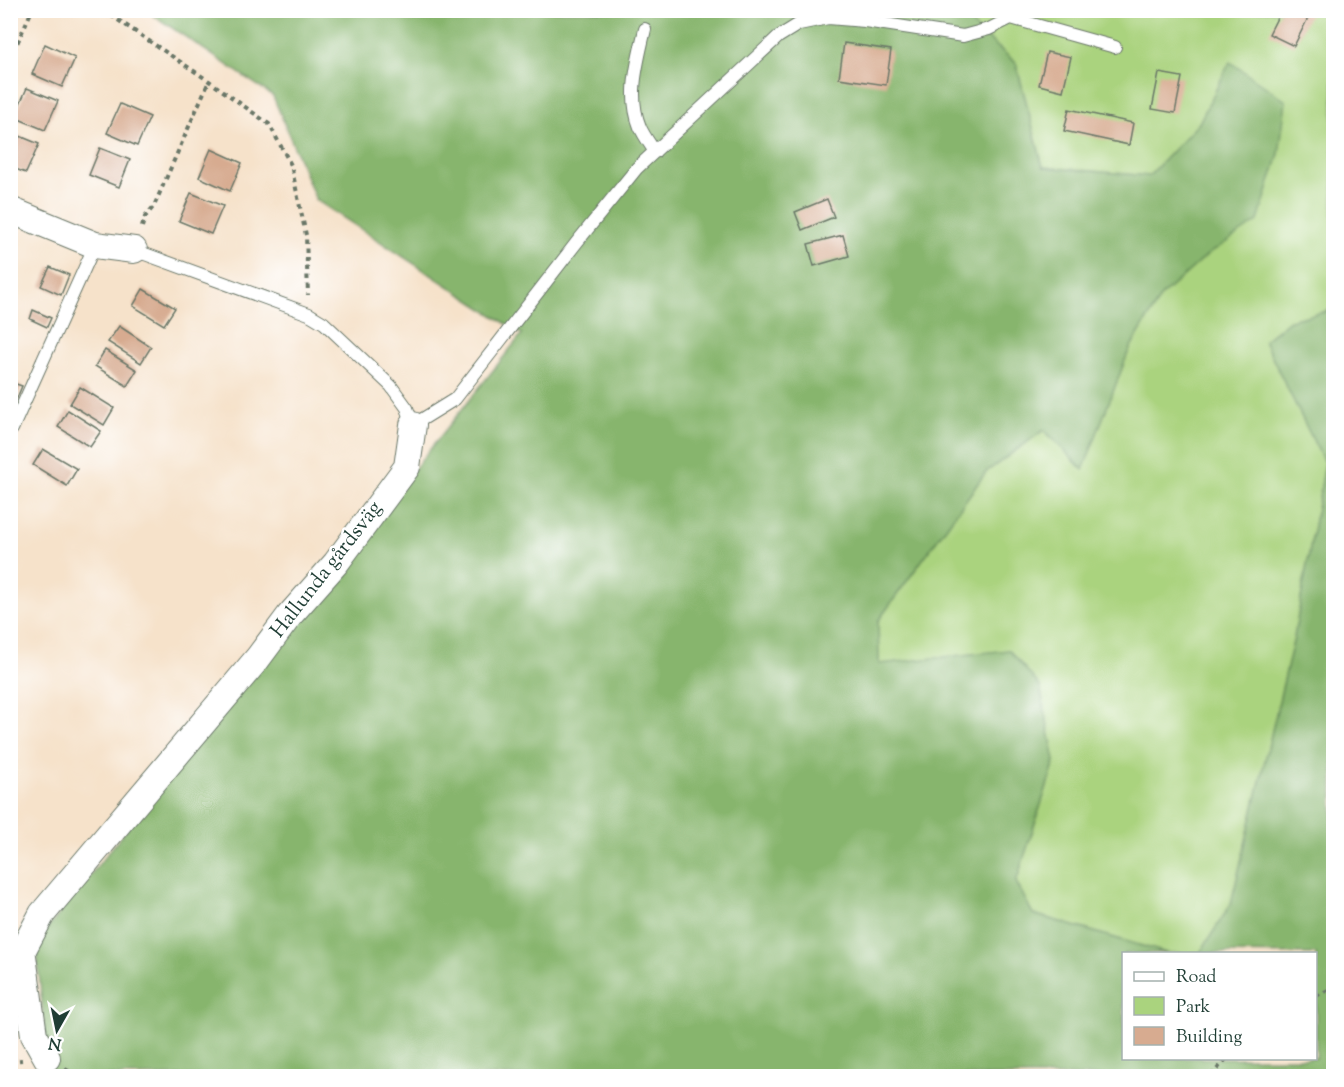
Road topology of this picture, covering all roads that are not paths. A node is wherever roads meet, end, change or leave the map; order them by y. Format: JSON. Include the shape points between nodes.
{"nodes":[{"id":1,"x":1022,"y":10,"type":"edge"},
{"id":2,"x":1011,"y":18,"type":"junction"},
{"id":3,"x":645,"y":29,"type":"dead end"},
{"id":4,"x":1115,"y":47,"type":"dead end"},
{"id":5,"x":655,"y":152,"type":"junction"},
{"id":6,"x":10,"y":210,"type":"edge"},
{"id":7,"x":95,"y":245,"type":"junction"},
{"id":8,"x":134,"y":250,"type":"joint"},
{"id":9,"x":414,"y":425,"type":"junction"},
{"id":10,"x":12,"y":429,"type":"dead end"},
{"id":11,"x":22,"y":949,"type":"junction"},
{"id":12,"x":10,"y":974,"type":"edge"},
{"id":13,"x":47,"y":1058,"type":"dead end"}],
"edges":[{"from":1,"to":2,"type":"lane"},
{"from":2,"to":4,"type":"lane"},
{"from":2,"to":5,"type":"lane","via":[[963,36],[828,18],[799,24],[778,37]]},
{"from":3,"to":5,"type":"lane","via":[[634,79],[634,104],[640,128]]},
{"from":5,"to":9,"type":"lane","via":[[577,242],[456,399]]},
{"from":6,"to":7,"type":"street"},
{"from":7,"to":8,"type":"street"},
{"from":7,"to":10,"type":"lane"},
{"from":8,"to":9,"type":"lane","via":[[309,314],[324,323],[391,386]]},
{"from":9,"to":11,"type":"street","name":"Hallunda gårdsväg","via":[[407,467],[336,563],[42,914]]},
{"from":11,"to":12,"type":"street","name":"Hallunda gårdsväg"},
{"from":11,"to":13,"type":"street","via":[[34,1035]]}]}
